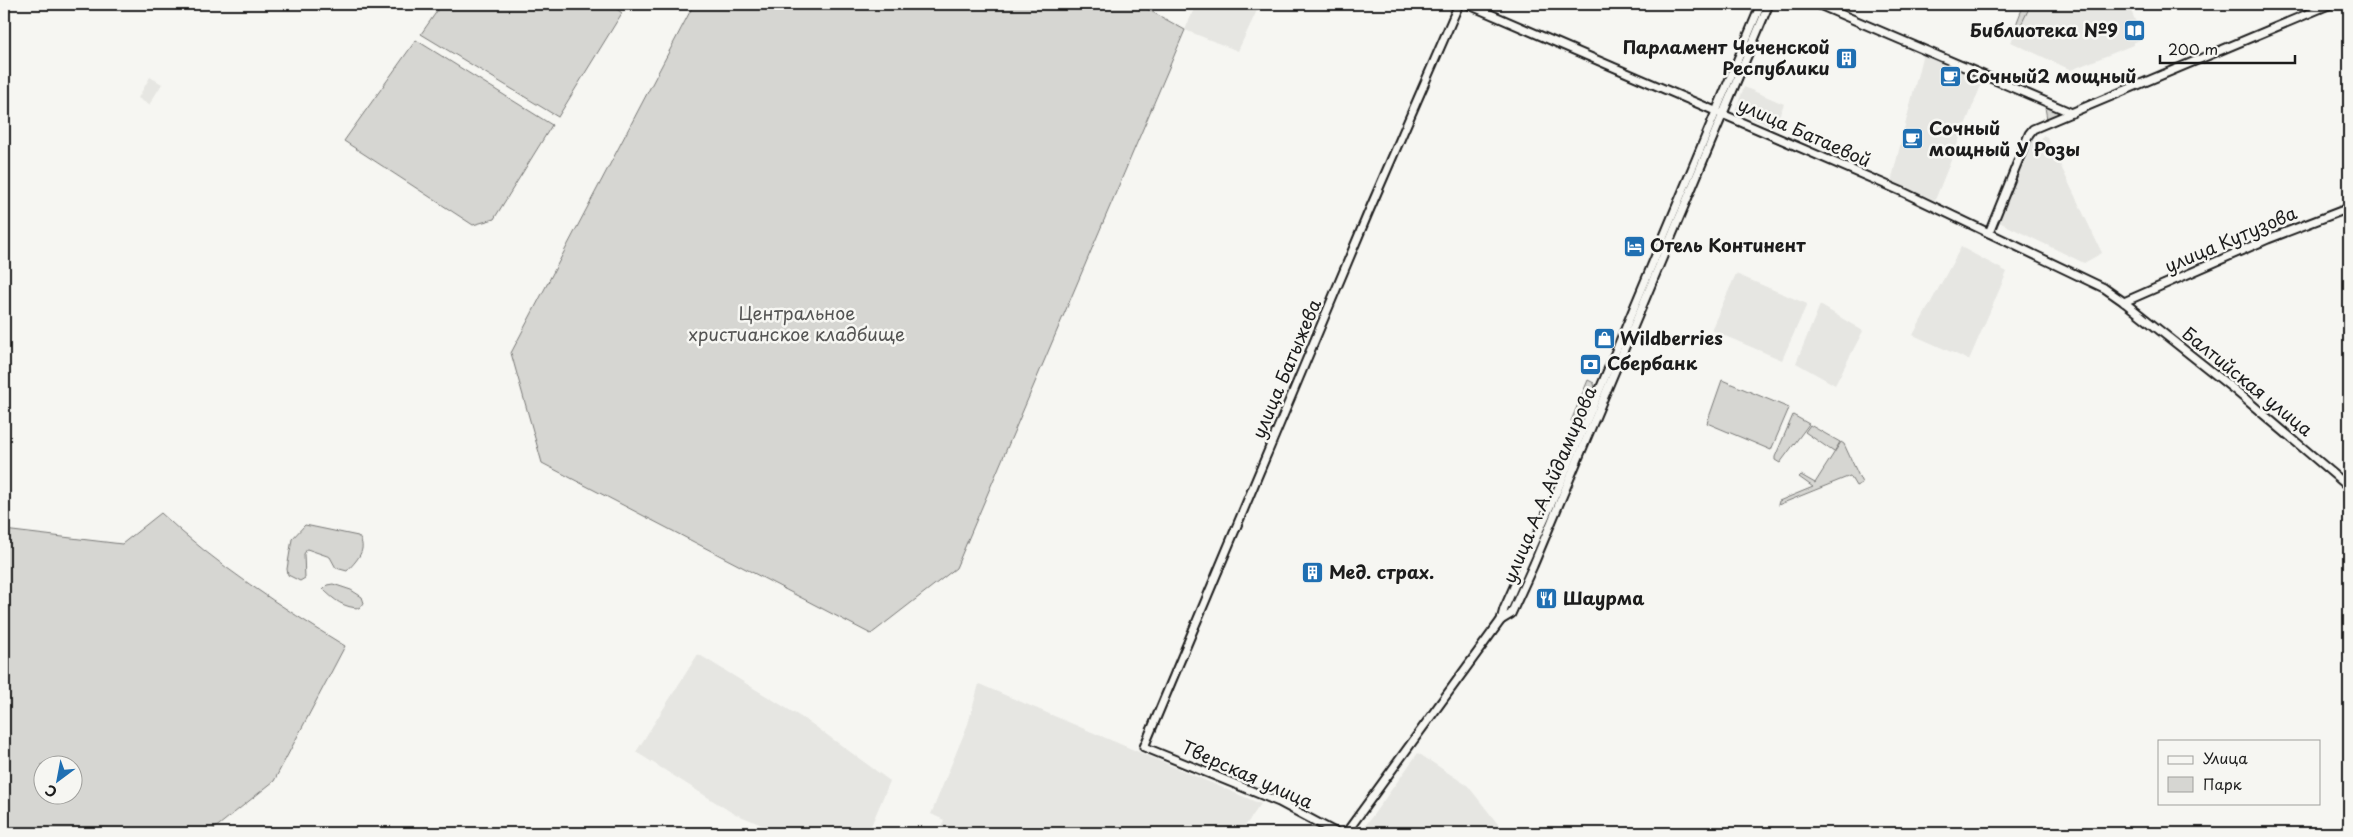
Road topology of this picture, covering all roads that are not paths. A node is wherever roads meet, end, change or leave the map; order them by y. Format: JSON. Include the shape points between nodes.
{"nodes":[{"id":1,"x":1459,"y":4,"type":"edge"},
{"id":2,"x":1467,"y":4,"type":"edge"},
{"id":3,"x":1761,"y":4,"type":"edge"},
{"id":4,"x":1770,"y":4,"type":"edge"},
{"id":5,"x":1817,"y":4,"type":"edge"},
{"id":6,"x":2331,"y":4,"type":"edge"},
{"id":7,"x":1719,"y":112,"type":"junction"},
{"id":8,"x":2072,"y":113,"type":"junction"},
{"id":9,"x":2349,"y":208,"type":"edge"},
{"id":10,"x":1990,"y":233,"type":"junction"},
{"id":11,"x":2124,"y":302,"type":"junction"},
{"id":12,"x":2349,"y":487,"type":"edge"},
{"id":13,"x":1504,"y":609,"type":"junction"},
{"id":14,"x":1511,"y":614,"type":"junction"},
{"id":15,"x":1501,"y":620,"type":"junction"},
{"id":16,"x":1144,"y":747,"type":"joint"},
{"id":17,"x":1337,"y":833,"type":"edge"},
{"id":18,"x":1346,"y":833,"type":"edge"}],
"edges":[{"from":1,"to":16,"type":"main road","name":"улица Батыжева"},
{"from":2,"to":7,"type":"main road","name":"улица Батаевой"},
{"from":3,"to":7,"type":"main road","name":"улица А.А.Айдамирова"},
{"from":4,"to":7,"type":"main road","name":"улица А.А.Айдамирова"},
{"from":5,"to":8,"type":"main road"},
{"from":6,"to":8,"type":"main road"},
{"from":7,"to":10,"type":"main road","name":"улица Батаевой"},
{"from":7,"to":13,"type":"main road","name":"улица А.А.Айдамирова"},
{"from":7,"to":14,"type":"main road","name":"улица А.А.Айдамирова","via":[[1545,539]]},
{"from":8,"to":10,"type":"main road","via":[[2031,131]]},
{"from":9,"to":11,"type":"main road","name":"улица Кутузова","via":[[2268,239]]},
{"from":10,"to":11,"type":"main road","name":"улица Батаевой","via":[[2104,288]]},
{"from":11,"to":12,"type":"main road","name":"Балтийская улица","via":[[2236,390]]},
{"from":13,"to":14,"type":"main road"},
{"from":13,"to":15,"type":"main road","name":"улица А.А.Айдамирова"},
{"from":14,"to":15,"type":"main road"},
{"from":15,"to":18,"type":"main road"},
{"from":16,"to":17,"type":"main road","name":"Тверская улица","via":[[1279,802]]}]}
